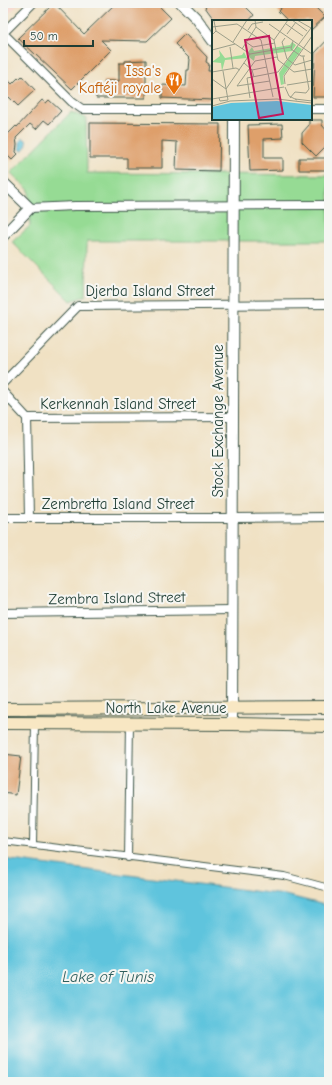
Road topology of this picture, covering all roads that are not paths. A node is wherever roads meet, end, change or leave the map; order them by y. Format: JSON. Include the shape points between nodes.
{"nodes":[{"id":1,"x":33,"y":3,"type":"edge"},
{"id":2,"x":181,"y":3,"type":"edge"},
{"id":3,"x":3,"y":33,"type":"edge"},
{"id":4,"x":212,"y":40,"type":"edge"},
{"id":5,"x":212,"y":109,"type":"edge"},
{"id":6,"x":312,"y":109,"type":"edge"},
{"id":7,"x":329,"y":109,"type":"edge"},
{"id":8,"x":234,"y":120,"type":"edge"},
{"id":9,"x":3,"y":182,"type":"edge"},
{"id":10,"x":233,"y":205,"type":"junction"},
{"id":11,"x":329,"y":205,"type":"edge"},
{"id":12,"x":30,"y":208,"type":"junction"},
{"id":13,"x":3,"y":236,"type":"edge"},
{"id":14,"x":233,"y":304,"type":"junction"},
{"id":15,"x":329,"y":304,"type":"edge"},
{"id":16,"x":3,"y":383,"type":"edge"},
{"id":17,"x":3,"y":392,"type":"edge"},
{"id":18,"x":233,"y":417,"type":"junction"},
{"id":19,"x":27,"y":418,"type":"junction"},
{"id":20,"x":30,"y":517,"type":"junction"},
{"id":21,"x":329,"y":517,"type":"edge"},
{"id":22,"x":3,"y":518,"type":"edge"},
{"id":23,"x":232,"y":518,"type":"junction"},
{"id":24,"x":231,"y":610,"type":"junction"},
{"id":25,"x":3,"y":613,"type":"edge"},
{"id":26,"x":329,"y":707,"type":"edge"},
{"id":27,"x":232,"y":708,"type":"junction"},
{"id":28,"x":3,"y":709,"type":"edge"},
{"id":29,"x":3,"y":723,"type":"edge"},
{"id":30,"x":35,"y":723,"type":"junction"},
{"id":31,"x":130,"y":724,"type":"junction"},
{"id":32,"x":232,"y":724,"type":"junction"},
{"id":33,"x":329,"y":726,"type":"edge"},
{"id":34,"x":3,"y":841,"type":"edge"},
{"id":35,"x":33,"y":845,"type":"junction"},
{"id":36,"x":128,"y":858,"type":"junction"},
{"id":37,"x":329,"y":888,"type":"edge"}],
"edges":[{"from":1,"to":3,"type":"street"},
{"from":2,"to":4,"type":"street"},
{"from":3,"to":5,"type":"street","via":[[82,109]]},
{"from":6,"to":7,"type":"street"},
{"from":8,"to":10,"type":"street","name":"Stock Exchange Avenue"},
{"from":9,"to":12,"type":"street"},
{"from":10,"to":11,"type":"street"},
{"from":10,"to":12,"type":"street"},
{"from":10,"to":14,"type":"street","name":"Stock Exchange Avenue"},
{"from":12,"to":13,"type":"street"},
{"from":14,"to":15,"type":"street","name":"Djerba Island Street"},
{"from":14,"to":16,"type":"street","name":"Djerba Island Street","via":[[78,306]]},
{"from":14,"to":18,"type":"street","name":"Stock Exchange Avenue"},
{"from":17,"to":19,"type":"street"},
{"from":18,"to":19,"type":"street","name":"Kerkennah Island Street"},
{"from":18,"to":23,"type":"street","name":"Stock Exchange Avenue"},
{"from":19,"to":20,"type":"street"},
{"from":20,"to":22,"type":"street","name":"Zembretta Island Street"},
{"from":20,"to":23,"type":"street","name":"Zembretta Island Street"},
{"from":21,"to":23,"type":"street","name":"Zembretta Island Street"},
{"from":23,"to":24,"type":"street","name":"Stock Exchange Avenue"},
{"from":24,"to":25,"type":"street","name":"Zembra Island Street"},
{"from":24,"to":27,"type":"street","name":"Stock Exchange Avenue"},
{"from":26,"to":27,"type":"main road","name":"North Lake Avenue"},
{"from":27,"to":28,"type":"main road","name":"North Lake Avenue"},
{"from":27,"to":32,"type":"street","name":"Stock Exchange Avenue"},
{"from":29,"to":30,"type":"main road","name":"North Lake Avenue"},
{"from":30,"to":31,"type":"main road","name":"North Lake Avenue"},
{"from":30,"to":35,"type":"street"},
{"from":31,"to":32,"type":"main road","name":"North Lake Avenue"},
{"from":31,"to":36,"type":"street"},
{"from":32,"to":33,"type":"main road","name":"North Lake Avenue"},
{"from":34,"to":35,"type":"street"},
{"from":35,"to":36,"type":"street"},
{"from":36,"to":37,"type":"street","via":[[284,876]]}]}
